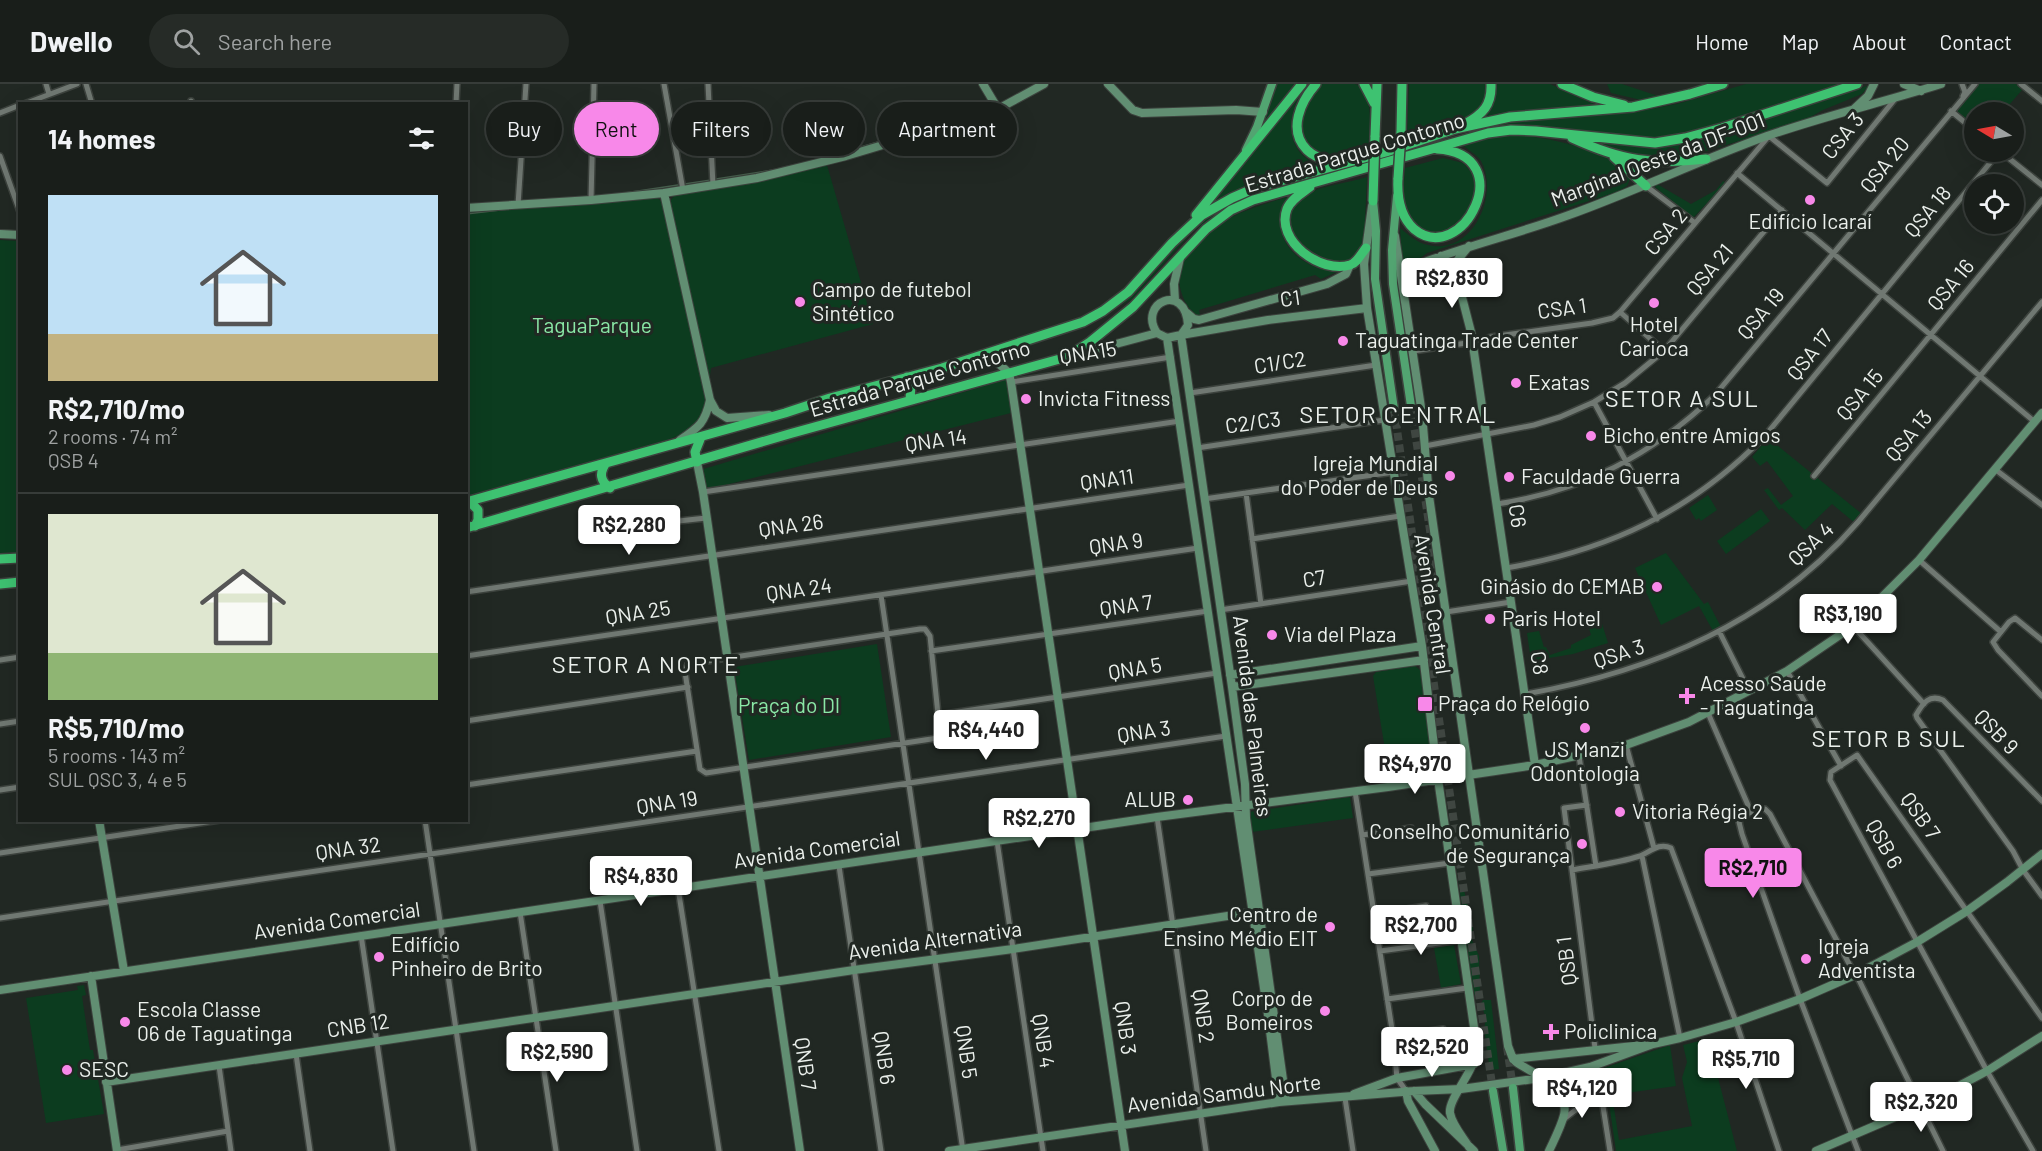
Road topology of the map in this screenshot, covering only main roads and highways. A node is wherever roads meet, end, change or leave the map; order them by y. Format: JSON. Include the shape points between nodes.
{"nodes":[{"id":1,"x":983,"y":84,"type":"edge"},
{"id":2,"x":1044,"y":84,"type":"edge"},
{"id":3,"x":1108,"y":84,"type":"edge"},
{"id":4,"x":1272,"y":84,"type":"edge"},
{"id":5,"x":1302,"y":84,"type":"edge"},
{"id":6,"x":1316,"y":84,"type":"edge"},
{"id":7,"x":1364,"y":84,"type":"edge"},
{"id":8,"x":1377,"y":84,"type":"edge"},
{"id":9,"x":1402,"y":84,"type":"edge"},
{"id":10,"x":1491,"y":84,"type":"edge"},
{"id":11,"x":1562,"y":84,"type":"edge"},
{"id":12,"x":1723,"y":84,"type":"edge"},
{"id":13,"x":1857,"y":84,"type":"edge"},
{"id":14,"x":1874,"y":84,"type":"edge"},
{"id":15,"x":1904,"y":84,"type":"edge"},
{"id":16,"x":1941,"y":84,"type":"edge"},
{"id":17,"x":1921,"y":91,"type":"junction"},
{"id":18,"x":994,"y":102,"type":"edge"},
{"id":19,"x":1012,"y":102,"type":"edge"},
{"id":20,"x":1633,"y":107,"type":"junction"},
{"id":21,"x":1853,"y":110,"type":"junction"},
{"id":22,"x":1263,"y":112,"type":"junction"},
{"id":23,"x":1376,"y":113,"type":"junction"},
{"id":24,"x":1455,"y":129,"type":"junction"},
{"id":25,"x":1565,"y":135,"type":"junction"},
{"id":26,"x":877,"y":147,"type":"edge"},
{"id":27,"x":1431,"y":149,"type":"junction"},
{"id":28,"x":1244,"y":155,"type":"junction"},
{"id":29,"x":1612,"y":155,"type":"junction"},
{"id":30,"x":1706,"y":159,"type":"junction"},
{"id":31,"x":1337,"y":165,"type":"junction"},
{"id":32,"x":1315,"y":183,"type":"junction"},
{"id":33,"x":1646,"y":186,"type":"junction"},
{"id":34,"x":664,"y":193,"type":"junction"},
{"id":35,"x":1397,"y":195,"type":"junction"},
{"id":36,"x":1373,"y":201,"type":"junction"},
{"id":37,"x":468,"y":208,"type":"edge"},
{"id":38,"x":1394,"y":230,"type":"junction"},
{"id":39,"x":0,"y":234,"type":"edge"},
{"id":40,"x":18,"y":235,"type":"edge"},
{"id":41,"x":1172,"y":243,"type":"junction"},
{"id":42,"x":1469,"y":246,"type":"junction"},
{"id":43,"x":1366,"y":248,"type":"junction"},
{"id":44,"x":1441,"y":256,"type":"junction"},
{"id":45,"x":1179,"y":258,"type":"junction"},
{"id":46,"x":1350,"y":265,"type":"junction"},
{"id":47,"x":1455,"y":270,"type":"junction"},
{"id":48,"x":1403,"y":291,"type":"junction"},
{"id":49,"x":1175,"y":301,"type":"junction"},
{"id":50,"x":1367,"y":308,"type":"junction"},
{"id":51,"x":1187,"y":313,"type":"junction"},
{"id":52,"x":1215,"y":315,"type":"junction"},
{"id":53,"x":1218,"y":329,"type":"junction"},
{"id":54,"x":1157,"y":333,"type":"junction"},
{"id":55,"x":1181,"y":335,"type":"junction"},
{"id":56,"x":1167,"y":338,"type":"junction"},
{"id":57,"x":987,"y":353,"type":"junction"},
{"id":58,"x":1067,"y":357,"type":"junction"},
{"id":59,"x":1173,"y":372,"type":"junction"},
{"id":60,"x":1186,"y":373,"type":"junction"},
{"id":61,"x":907,"y":377,"type":"junction"},
{"id":62,"x":1010,"y":377,"type":"junction"},
{"id":63,"x":710,"y":400,"type":"junction"},
{"id":64,"x":910,"y":400,"type":"junction"},
{"id":65,"x":1412,"y":406,"type":"tunnel mouth"},
{"id":66,"x":1394,"y":409,"type":"tunnel mouth"},
{"id":67,"x":2042,"y":413,"type":"edge"},
{"id":68,"x":783,"y":414,"type":"junction"},
{"id":69,"x":701,"y":437,"type":"junction"},
{"id":70,"x":676,"y":443,"type":"junction"},
{"id":71,"x":1184,"y":450,"type":"junction"},
{"id":72,"x":697,"y":462,"type":"junction"},
{"id":73,"x":606,"y":464,"type":"junction"},
{"id":74,"x":1198,"y":464,"type":"junction"},
{"id":75,"x":610,"y":488,"type":"junction"},
{"id":76,"x":468,"y":502,"type":"edge"},
{"id":77,"x":1207,"y":519,"type":"junction"},
{"id":78,"x":1195,"y":520,"type":"junction"},
{"id":79,"x":471,"y":527,"type":"edge"},
{"id":80,"x":18,"y":558,"type":"edge"},
{"id":81,"x":0,"y":559,"type":"edge"},
{"id":82,"x":1214,"y":568,"type":"junction"},
{"id":83,"x":1201,"y":569,"type":"junction"},
{"id":84,"x":18,"y":582,"type":"edge"},
{"id":85,"x":0,"y":584,"type":"edge"},
{"id":86,"x":1511,"y":602,"type":"joint"},
{"id":87,"x":1223,"y":628,"type":"junction"},
{"id":88,"x":1211,"y":631,"type":"junction"},
{"id":89,"x":1422,"y":646,"type":"junction"},
{"id":90,"x":1368,"y":654,"type":"junction"},
{"id":91,"x":1424,"y":660,"type":"junction"},
{"id":92,"x":1311,"y":663,"type":"junction"},
{"id":93,"x":1297,"y":665,"type":"junction"},
{"id":94,"x":1370,"y":668,"type":"junction"},
{"id":95,"x":1230,"y":675,"type":"junction"},
{"id":96,"x":1312,"y":676,"type":"junction"},
{"id":97,"x":1298,"y":678,"type":"junction"},
{"id":98,"x":1232,"y":687,"type":"junction"},
{"id":99,"x":1241,"y":752,"type":"junction"},
{"id":100,"x":1229,"y":754,"type":"junction"},
{"id":101,"x":1535,"y":765,"type":"junction"},
{"id":102,"x":1468,"y":775,"type":"junction"},
{"id":103,"x":1441,"y":779,"type":"junction"},
{"id":104,"x":1246,"y":806,"type":"junction"},
{"id":105,"x":1237,"y":808,"type":"junction"},
{"id":106,"x":99,"y":822,"type":"edge"},
{"id":107,"x":1077,"y":831,"type":"junction"},
{"id":108,"x":2042,"y":854,"type":"edge"},
{"id":109,"x":760,"y":877,"type":"junction"},
{"id":110,"x":1256,"y":911,"type":"junction"},
{"id":111,"x":1094,"y":936,"type":"junction"},
{"id":112,"x":124,"y":971,"type":"junction"},
{"id":113,"x":91,"y":976,"type":"junction"},
{"id":114,"x":775,"y":982,"type":"junction"},
{"id":115,"x":0,"y":990,"type":"edge"},
{"id":116,"x":615,"y":1006,"type":"joint"},
{"id":117,"x":2042,"y":1036,"type":"edge"},
{"id":118,"x":1653,"y":1044,"type":"junction"},
{"id":119,"x":1595,"y":1048,"type":"junction"},
{"id":120,"x":1513,"y":1059,"type":"junction"},
{"id":121,"x":1474,"y":1064,"type":"junction"},
{"id":122,"x":1590,"y":1067,"type":"junction"},
{"id":123,"x":1541,"y":1078,"type":"junction"},
{"id":124,"x":106,"y":1082,"type":"junction"},
{"id":125,"x":1513,"y":1088,"type":"tunnel mouth"},
{"id":126,"x":1461,"y":1089,"type":"junction"},
{"id":127,"x":1410,"y":1091,"type":"junction"},
{"id":128,"x":1493,"y":1091,"type":"tunnel mouth"},
{"id":129,"x":1345,"y":1098,"type":"junction"},
{"id":130,"x":1283,"y":1101,"type":"junction"},
{"id":131,"x":1122,"y":1126,"type":"junction"},
{"id":132,"x":1472,"y":1149,"type":"edge"},
{"id":133,"x":117,"y":1150,"type":"edge"},
{"id":134,"x":963,"y":1150,"type":"edge"},
{"id":135,"x":800,"y":1151,"type":"edge"},
{"id":136,"x":950,"y":1151,"type":"edge"},
{"id":137,"x":1125,"y":1151,"type":"edge"},
{"id":138,"x":1435,"y":1151,"type":"edge"},
{"id":139,"x":1503,"y":1151,"type":"edge"},
{"id":140,"x":1520,"y":1151,"type":"edge"},
{"id":141,"x":1549,"y":1151,"type":"edge"},
{"id":142,"x":1816,"y":1151,"type":"edge"}],
"edges":[{"from":1,"to":18,"type":"main road"},
{"from":2,"to":19,"type":"main road"},
{"from":3,"to":22,"type":"main road","via":[[1132,110],[1142,113]]},
{"from":4,"to":22,"type":"main road"},
{"from":5,"to":28,"type":"highway"},
{"from":6,"to":31,"type":"highway","via":[[1301,106],[1298,134],[1313,154]]},
{"from":7,"to":23,"type":"highway"},
{"from":8,"to":23,"type":"highway"},
{"from":9,"to":35,"type":"highway","bridge":true},
{"from":10,"to":24,"type":"highway","via":[[1489,105]]},
{"from":11,"to":20,"type":"highway"},
{"from":12,"to":20,"type":"highway","name":"Estrada Parque Contorno"},
{"from":13,"to":25,"type":"highway","name":"Estrada Parque Contorno","via":[[1668,142]]},
{"from":14,"to":21,"type":"main road"},
{"from":15,"to":17,"type":"main road"},
{"from":16,"to":17,"type":"main road","name":"Marginal Oeste da DF-001"},
{"from":17,"to":21,"type":"main road","name":"Marginal Oeste da DF-001"},
{"from":20,"to":24,"type":"highway","name":"Estrada Parque Contorno","via":[[1510,117]]},
{"from":21,"to":30,"type":"main road","name":"Marginal Oeste da DF-001"},
{"from":22,"to":28,"type":"main road"},
{"from":23,"to":36,"type":"highway","bridge":true},
{"from":24,"to":31,"type":"highway","name":"Estrada Parque Contorno"},
{"from":25,"to":27,"type":"highway","name":"Estrada Parque Contorno","via":[[1511,130]]},
{"from":25,"to":29,"type":"highway"},
{"from":26,"to":34,"type":"main road","via":[[757,178]]},
{"from":27,"to":32,"type":"highway","name":"Estrada Parque Contorno"},
{"from":27,"to":35,"type":"highway","via":[[1454,151],[1466,157],[1479,175],[1478,201],[1466,222],[1447,235],[1426,236],[1411,225]]},
{"from":28,"to":41,"type":"highway"},
{"from":29,"to":30,"type":"highway","via":[[1656,162]]},
{"from":29,"to":33,"type":"highway"},
{"from":30,"to":33,"type":"main road","name":"Marginal Oeste da DF-001"},
{"from":31,"to":41,"type":"highway","name":"Estrada Parque Contorno","via":[[1232,198],[1202,215]]},
{"from":32,"to":45,"type":"highway","name":"Estrada Parque Contorno","via":[[1231,210],[1206,228]]},
{"from":32,"to":46,"type":"highway","via":[[1287,210],[1290,237],[1316,261]]},
{"from":33,"to":42,"type":"main road","name":"Marginal Oeste da DF-001","via":[[1566,217]]},
{"from":34,"to":37,"type":"main road"},
{"from":34,"to":63,"type":"main road"},
{"from":35,"to":38,"type":"main road"},
{"from":36,"to":43,"type":"main road","name":"Avenida Central"},
{"from":36,"to":66,"type":"main road","via":[[1376,279]]},
{"from":38,"to":48,"type":"main road","name":"Avenida Central"},
{"from":38,"to":65,"type":"main road","via":[[1393,284]]},
{"from":39,"to":40,"type":"main road"},
{"from":41,"to":57,"type":"highway","name":"Estrada Parque Contorno","via":[[1128,292],[1103,311],[1064,330]]},
{"from":42,"to":44,"type":"main road","name":"Marginal Oeste da DF-001"},
{"from":42,"to":47,"type":"main road","via":[[1456,262]]},
{"from":43,"to":46,"type":"highway"},
{"from":43,"to":50,"type":"main road","name":"Avenida Central"},
{"from":44,"to":47,"type":"main road"},
{"from":44,"to":48,"type":"main road","name":"Marginal Oeste da DF-001","via":[[1412,269]]},
{"from":45,"to":49,"type":"main road"},
{"from":45,"to":58,"type":"highway","name":"Estrada Parque Contorno","via":[[1133,308]]},
{"from":46,"to":52,"type":"main road","via":[[1346,274],[1327,284]]},
{"from":47,"to":86,"type":"main road","name":"C6","via":[[1473,342]]},
{"from":48,"to":102,"type":"main road","name":"Avenida Central"},
{"from":49,"to":51,"type":"main road"},
{"from":49,"to":54,"type":"main road","via":[[1167,300],[1154,310],[1152,326]]},
{"from":50,"to":53,"type":"main road","name":"C1"},
{"from":50,"to":89,"type":"main road","name":"Avenida Central"},
{"from":51,"to":52,"type":"main road","via":[[1199,320]]},
{"from":51,"to":55,"type":"main road","via":[[1188,325]]},
{"from":52,"to":53,"type":"main road"},
{"from":53,"to":55,"type":"main road","name":"C1"},
{"from":54,"to":56,"type":"main road"},
{"from":54,"to":58,"type":"main road"},
{"from":55,"to":56,"type":"main road"},
{"from":55,"to":60,"type":"main road","name":"Avenida das Palmeiras"},
{"from":56,"to":59,"type":"main road","name":"Avenida das Palmeiras"},
{"from":57,"to":61,"type":"highway","name":"Estrada Parque Contorno"},
{"from":57,"to":62,"type":"main road"},
{"from":58,"to":62,"type":"highway","name":"Estrada Parque Contorno"},
{"from":59,"to":60,"type":"main road","via":[[1180,367]]},
{"from":59,"to":71,"type":"main road","name":"Avenida das Palmeiras"},
{"from":60,"to":74,"type":"main road","name":"Avenida das Palmeiras"},
{"from":61,"to":64,"type":"highway","via":[[911,384]]},
{"from":61,"to":68,"type":"highway","name":"Estrada Parque Contorno"},
{"from":62,"to":64,"type":"highway","name":"Estrada Parque Contorno"},
{"from":62,"to":107,"type":"main road","name":"QNB 3"},
{"from":63,"to":68,"type":"main road","via":[[716,411],[727,418]]},
{"from":63,"to":70,"type":"main road","via":[[699,427]]},
{"from":64,"to":72,"type":"highway","name":"Estrada Parque Contorno"},
{"from":67,"to":101,"type":"main road","via":[[1919,560],[1853,626],[1787,671],[1682,725],[1626,745]]},
{"from":68,"to":69,"type":"highway","name":"Estrada Parque Contorno"},
{"from":69,"to":70,"type":"highway","name":"Estrada Parque Contorno"},
{"from":69,"to":72,"type":"highway"},
{"from":70,"to":73,"type":"highway","name":"Estrada Parque Contorno"},
{"from":71,"to":74,"type":"main road","via":[[1194,467]]},
{"from":71,"to":78,"type":"main road","name":"Avenida das Palmeiras"},
{"from":72,"to":75,"type":"highway","name":"Estrada Parque Contorno"},
{"from":72,"to":109,"type":"main road","name":"QNB 7"},
{"from":73,"to":75,"type":"highway","via":[[601,477]]},
{"from":73,"to":76,"type":"highway","name":"Estrada Parque Contorno"},
{"from":74,"to":77,"type":"main road","name":"Avenida das Palmeiras"},
{"from":75,"to":79,"type":"highway","name":"Estrada Parque Contorno"},
{"from":76,"to":79,"type":"highway","via":[[478,510],[478,520]]},
{"from":77,"to":78,"type":"main road","via":[[1200,514]]},
{"from":77,"to":82,"type":"main road","name":"Avenida das Palmeiras"},
{"from":78,"to":83,"type":"main road","name":"Avenida das Palmeiras"},
{"from":80,"to":81,"type":"highway"},
{"from":82,"to":83,"type":"main road","via":[[1208,574]]},
{"from":82,"to":87,"type":"main road","name":"Avenida das Palmeiras"},
{"from":83,"to":88,"type":"main road","name":"Avenida das Palmeiras"},
{"from":84,"to":85,"type":"highway"},
{"from":86,"to":101,"type":"main road","name":"C8"},
{"from":87,"to":88,"type":"main road","via":[[1218,625]]},
{"from":87,"to":95,"type":"main road","name":"Avenida das Palmeiras"},
{"from":88,"to":100,"type":"main road","name":"Avenida das Palmeiras"},
{"from":89,"to":90,"type":"main road"},
{"from":89,"to":91,"type":"main road","name":"Avenida Central"},
{"from":90,"to":92,"type":"main road"},
{"from":90,"to":94,"type":"main road"},
{"from":91,"to":94,"type":"main road"},
{"from":91,"to":103,"type":"main road","name":"Avenida Central"},
{"from":92,"to":93,"type":"main road"},
{"from":92,"to":96,"type":"main road","via":[[1307,667]]},
{"from":93,"to":95,"type":"main road"},
{"from":93,"to":97,"type":"main road"},
{"from":94,"to":96,"type":"main road"},
{"from":95,"to":98,"type":"main road","name":"Avenida das Palmeiras"},
{"from":96,"to":97,"type":"main road"},
{"from":97,"to":98,"type":"main road"},
{"from":98,"to":99,"type":"main road","name":"Avenida das Palmeiras"},
{"from":99,"to":100,"type":"main road"},
{"from":99,"to":104,"type":"main road","name":"Avenida das Palmeiras"},
{"from":100,"to":105,"type":"main road","name":"Avenida das Palmeiras"},
{"from":101,"to":102,"type":"main road"},
{"from":102,"to":103,"type":"main road"},
{"from":102,"to":120,"type":"main road","name":"Avenida Central"},
{"from":103,"to":104,"type":"main road","name":"Avenida Comercial"},
{"from":103,"to":121,"type":"main road","name":"Avenida Central","via":[[1477,1048]]},
{"from":104,"to":105,"type":"main road","name":"Avenida Comercial"},
{"from":104,"to":110,"type":"main road","name":"Avenida das Palmeiras"},
{"from":105,"to":107,"type":"main road","name":"Avenida Comercial"},
{"from":105,"to":110,"type":"main road","name":"Avenida das Palmeiras"},
{"from":106,"to":112,"type":"main road"},
{"from":107,"to":109,"type":"main road","name":"Avenida Comercial"},
{"from":107,"to":111,"type":"main road","name":"QNB 3"},
{"from":108,"to":118,"type":"main road","via":[[1917,942],[1856,974],[1736,1022]]},
{"from":109,"to":112,"type":"main road","name":"Avenida Comercial"},
{"from":109,"to":114,"type":"main road","name":"QNB 7"},
{"from":110,"to":111,"type":"main road","name":"Avenida Alternativa"},
{"from":110,"to":130,"type":"main road","name":"Avenida das Palmeiras"},
{"from":111,"to":114,"type":"main road","name":"Avenida Alternativa"},
{"from":111,"to":131,"type":"main road","name":"QNB 3"},
{"from":112,"to":113,"type":"main road","name":"Avenida Comercial"},
{"from":113,"to":115,"type":"main road","name":"Avenida Comercial"},
{"from":113,"to":124,"type":"main road"},
{"from":114,"to":116,"type":"main road","name":"Avenida Alternativa"},
{"from":114,"to":135,"type":"main road","name":"QNB 7"},
{"from":116,"to":124,"type":"main road","name":"CNB 12"},
{"from":117,"to":142,"type":"main road","via":[[1921,1106]]},
{"from":118,"to":119,"type":"main road"},
{"from":118,"to":122,"type":"main road","name":"Avenida Samdu Norte"},
{"from":119,"to":120,"type":"main road"},
{"from":119,"to":122,"type":"main road"},
{"from":120,"to":123,"type":"main road"},
{"from":121,"to":126,"type":"main road"},
{"from":121,"to":129,"type":"main road","via":[[1397,1078]]},
{"from":122,"to":123,"type":"main road","name":"Avenida Samdu Norte"},
{"from":123,"to":126,"type":"main road","name":"Avenida Samdu Norte"},
{"from":123,"to":141,"type":"main road","via":[[1553,1085],[1565,1106]]},
{"from":124,"to":133,"type":"main road"},
{"from":125,"to":140,"type":"main road"},
{"from":126,"to":127,"type":"main road","name":"Avenida Samdu Norte"},
{"from":126,"to":132,"type":"main road","via":[[1453,1099],[1450,1115]]},
{"from":127,"to":129,"type":"main road","name":"Avenida Samdu Norte"},
{"from":127,"to":132,"type":"main road"},
{"from":127,"to":138,"type":"main road","via":[[1412,1109]]},
{"from":128,"to":139,"type":"main road"},
{"from":129,"to":130,"type":"main road","name":"Avenida Samdu Norte"},
{"from":130,"to":131,"type":"main road","name":"Avenida Samdu Norte"},
{"from":131,"to":134,"type":"main road","name":"Avenida Samdu Norte"},
{"from":131,"to":137,"type":"main road","name":"QNB 3"},
{"from":134,"to":136,"type":"main road","name":"Avenida Samdu Norte"}]}
